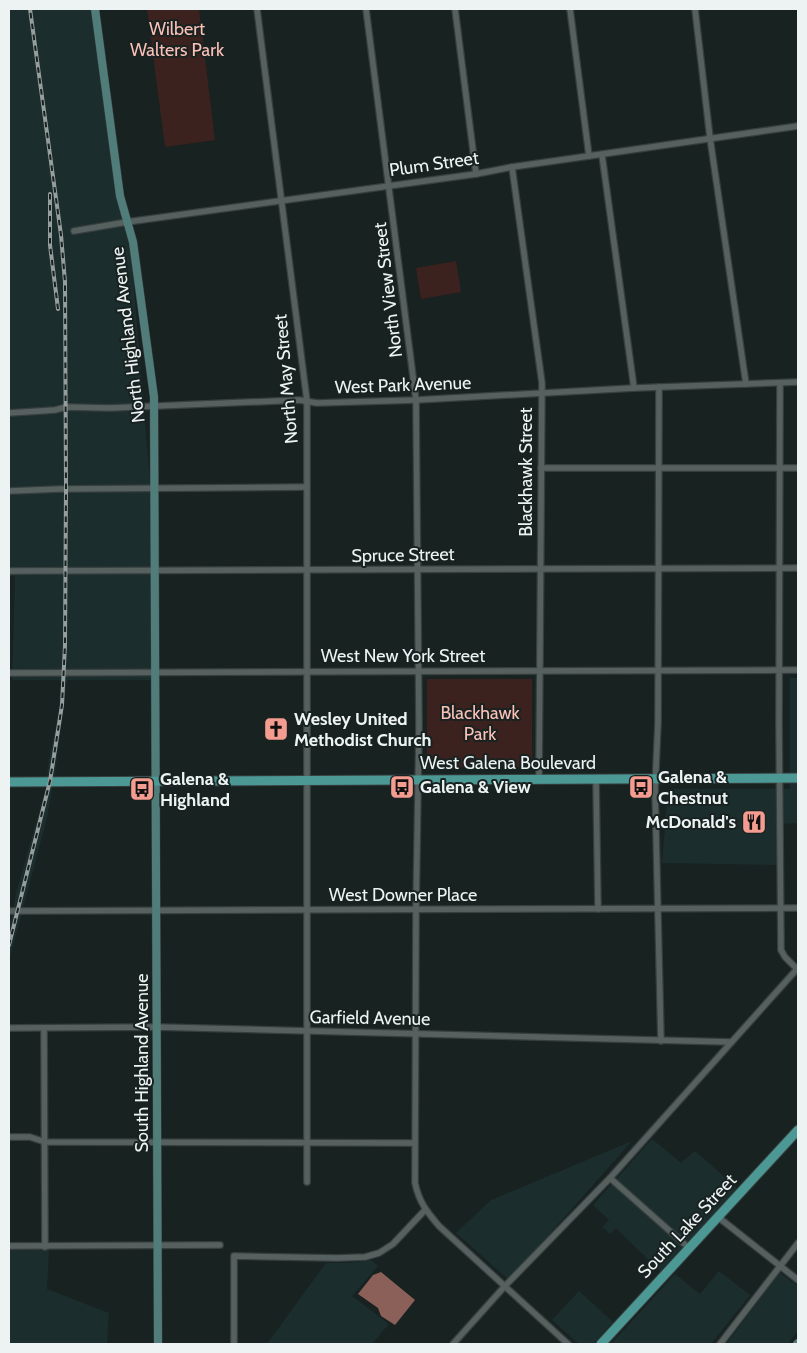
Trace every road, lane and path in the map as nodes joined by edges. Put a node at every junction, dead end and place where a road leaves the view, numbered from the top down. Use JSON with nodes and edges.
{"nodes":[{"id":1,"x":95,"y":9,"type":"edge"},
{"id":2,"x":257,"y":9,"type":"edge"},
{"id":3,"x":366,"y":9,"type":"edge"},
{"id":4,"x":455,"y":9,"type":"edge"},
{"id":5,"x":570,"y":9,"type":"edge"},
{"id":6,"x":695,"y":9,"type":"edge"},
{"id":7,"x":798,"y":126,"type":"edge"},
{"id":8,"x":710,"y":138,"type":"junction"},
{"id":9,"x":602,"y":155,"type":"junction"},
{"id":10,"x":588,"y":156,"type":"junction"},
{"id":11,"x":512,"y":167,"type":"junction"},
{"id":12,"x":476,"y":174,"type":"junction"},
{"id":13,"x":390,"y":186,"type":"junction"},
{"id":14,"x":282,"y":201,"type":"junction"},
{"id":15,"x":127,"y":222,"type":"junction"},
{"id":16,"x":74,"y":231,"type":"dead end"},
{"id":17,"x":798,"y":382,"type":"edge"},
{"id":18,"x":780,"y":383,"type":"junction"},
{"id":19,"x":746,"y":384,"type":"junction"},
{"id":20,"x":659,"y":387,"type":"junction"},
{"id":21,"x":634,"y":388,"type":"junction"},
{"id":22,"x":541,"y":393,"type":"junction"},
{"id":23,"x":416,"y":400,"type":"junction"},
{"id":24,"x":306,"y":402,"type":"junction"},
{"id":25,"x":154,"y":405,"type":"junction"},
{"id":26,"x":9,"y":413,"type":"edge"},
{"id":27,"x":541,"y":468,"type":"junction"},
{"id":28,"x":659,"y":468,"type":"junction"},
{"id":29,"x":780,"y":468,"type":"junction"},
{"id":30,"x":798,"y":468,"type":"edge"},
{"id":31,"x":307,"y":487,"type":"junction"},
{"id":32,"x":154,"y":488,"type":"junction"},
{"id":33,"x":9,"y":491,"type":"edge"},
{"id":34,"x":659,"y":568,"type":"junction"},
{"id":35,"x":798,"y":568,"type":"edge"},
{"id":36,"x":418,"y":569,"type":"junction"},
{"id":37,"x":540,"y":569,"type":"junction"},
{"id":38,"x":780,"y":569,"type":"junction"},
{"id":39,"x":9,"y":571,"type":"edge"},
{"id":40,"x":307,"y":571,"type":"junction"},
{"id":41,"x":155,"y":572,"type":"junction"},
{"id":42,"x":541,"y":670,"type":"junction"},
{"id":43,"x":658,"y":670,"type":"junction"},
{"id":44,"x":779,"y":670,"type":"junction"},
{"id":45,"x":798,"y":670,"type":"edge"},
{"id":46,"x":418,"y":671,"type":"junction"},
{"id":47,"x":155,"y":672,"type":"junction"},
{"id":48,"x":307,"y":672,"type":"junction"},
{"id":49,"x":9,"y":673,"type":"edge"},
{"id":50,"x":656,"y":778,"type":"junction"},
{"id":51,"x":779,"y":778,"type":"junction"},
{"id":52,"x":798,"y":778,"type":"edge"},
{"id":53,"x":539,"y":779,"type":"junction"},
{"id":54,"x":596,"y":779,"type":"junction"},
{"id":55,"x":308,"y":780,"type":"junction"},
{"id":56,"x":419,"y":780,"type":"junction"},
{"id":57,"x":155,"y":781,"type":"junction"},
{"id":58,"x":9,"y":782,"type":"edge"},
{"id":59,"x":658,"y":908,"type":"junction"},
{"id":60,"x":781,"y":908,"type":"junction"},
{"id":61,"x":798,"y":908,"type":"edge"},
{"id":62,"x":598,"y":909,"type":"junction"},
{"id":63,"x":306,"y":910,"type":"junction"},
{"id":64,"x":416,"y":910,"type":"junction"},
{"id":65,"x":9,"y":911,"type":"edge"},
{"id":66,"x":156,"y":911,"type":"junction"},
{"id":67,"x":798,"y":970,"type":"edge"},
{"id":68,"x":9,"y":1028,"type":"edge"},
{"id":69,"x":44,"y":1028,"type":"junction"},
{"id":70,"x":156,"y":1028,"type":"junction"},
{"id":71,"x":307,"y":1032,"type":"junction"},
{"id":72,"x":416,"y":1034,"type":"junction"},
{"id":73,"x":661,"y":1040,"type":"junction"},
{"id":74,"x":731,"y":1042,"type":"junction"},
{"id":75,"x":798,"y":1130,"type":"edge"},
{"id":76,"x":9,"y":1137,"type":"edge"},
{"id":77,"x":45,"y":1142,"type":"junction"},
{"id":78,"x":157,"y":1142,"type":"junction"},
{"id":79,"x":306,"y":1142,"type":"junction"},
{"id":80,"x":415,"y":1143,"type":"junction"},
{"id":81,"x":610,"y":1178,"type":"junction"},
{"id":82,"x":307,"y":1182,"type":"dead end"},
{"id":83,"x":425,"y":1210,"type":"junction"},
{"id":84,"x":718,"y":1217,"type":"junction"},
{"id":85,"x":798,"y":1243,"type":"edge"},
{"id":86,"x":158,"y":1245,"type":"junction"},
{"id":87,"x":220,"y":1245,"type":"dead end"},
{"id":88,"x":9,"y":1246,"type":"edge"},
{"id":89,"x":45,"y":1247,"type":"junction"},
{"id":90,"x":689,"y":1248,"type":"junction"},
{"id":91,"x":780,"y":1266,"type":"junction"},
{"id":92,"x":798,"y":1280,"type":"edge"},
{"id":93,"x":504,"y":1287,"type":"junction"},
{"id":94,"x":158,"y":1344,"type":"edge"},
{"id":95,"x":234,"y":1344,"type":"edge"},
{"id":96,"x":453,"y":1344,"type":"edge"},
{"id":97,"x":568,"y":1344,"type":"edge"},
{"id":98,"x":601,"y":1344,"type":"edge"},
{"id":99,"x":720,"y":1344,"type":"edge"}],
"edges":[{"from":1,"to":15,"type":"street","name":"North Highland Avenue"},
{"from":2,"to":14,"type":"street","name":"North May Street"},
{"from":3,"to":13,"type":"street","name":"North View Street"},
{"from":4,"to":12,"type":"street"},
{"from":5,"to":10,"type":"street"},
{"from":6,"to":8,"type":"street"},
{"from":7,"to":8,"type":"street","name":"Plum Street"},
{"from":8,"to":9,"type":"street","name":"Plum Street"},
{"from":8,"to":19,"type":"street"},
{"from":9,"to":10,"type":"street","name":"Plum Street"},
{"from":9,"to":21,"type":"street"},
{"from":10,"to":11,"type":"street","name":"Plum Street"},
{"from":11,"to":12,"type":"street","name":"Plum Street"},
{"from":11,"to":22,"type":"street","name":"Blackhawk Street"},
{"from":12,"to":13,"type":"street","name":"Plum Street"},
{"from":13,"to":14,"type":"street","name":"Plum Street"},
{"from":13,"to":23,"type":"street","name":"North View Street"},
{"from":14,"to":15,"type":"street","name":"Plum Street"},
{"from":14,"to":24,"type":"street","name":"North May Street"},
{"from":15,"to":16,"type":"street","name":"Plum Street"},
{"from":15,"to":25,"type":"street","name":"North Highland Avenue"},
{"from":17,"to":18,"type":"street","name":"West Park Avenue"},
{"from":18,"to":19,"type":"street","name":"West Park Avenue"},
{"from":18,"to":29,"type":"street"},
{"from":19,"to":20,"type":"street","name":"West Park Avenue"},
{"from":20,"to":21,"type":"street","name":"West Park Avenue"},
{"from":20,"to":28,"type":"street"},
{"from":21,"to":22,"type":"street","name":"West Park Avenue"},
{"from":22,"to":23,"type":"street","name":"West Park Avenue"},
{"from":22,"to":27,"type":"street","name":"Blackhawk Street"},
{"from":23,"to":24,"type":"street","name":"West Park Avenue"},
{"from":23,"to":36,"type":"street","name":"North View Street"},
{"from":24,"to":25,"type":"street","name":"West Park Avenue"},
{"from":24,"to":31,"type":"street","name":"North May Street"},
{"from":25,"to":26,"type":"street","name":"West Park Avenue"},
{"from":25,"to":32,"type":"street","name":"North Highland Avenue"},
{"from":27,"to":28,"type":"street"},
{"from":27,"to":37,"type":"street","name":"Blackhawk Street"},
{"from":28,"to":29,"type":"street"},
{"from":28,"to":34,"type":"street"},
{"from":29,"to":30,"type":"street"},
{"from":29,"to":38,"type":"street"},
{"from":31,"to":32,"type":"street"},
{"from":31,"to":40,"type":"street","name":"North May Street"},
{"from":32,"to":33,"type":"street"},
{"from":32,"to":41,"type":"street","name":"North Highland Avenue"},
{"from":34,"to":37,"type":"street","name":"Spruce Street"},
{"from":34,"to":38,"type":"street","name":"Spruce Street"},
{"from":34,"to":43,"type":"street"},
{"from":35,"to":38,"type":"street","name":"Spruce Street"},
{"from":36,"to":37,"type":"street","name":"Spruce Street"},
{"from":36,"to":40,"type":"street","name":"Spruce Street"},
{"from":36,"to":46,"type":"street","name":"North View Street"},
{"from":37,"to":42,"type":"street","name":"Blackhawk Street"},
{"from":38,"to":44,"type":"street"},
{"from":39,"to":41,"type":"street","name":"Spruce Street"},
{"from":40,"to":41,"type":"street","name":"Spruce Street"},
{"from":40,"to":48,"type":"street","name":"North May Street"},
{"from":41,"to":47,"type":"street","name":"North Highland Avenue"},
{"from":42,"to":43,"type":"street","name":"West New York Street"},
{"from":42,"to":46,"type":"street","name":"West New York Street"},
{"from":42,"to":53,"type":"street","name":"Blackhawk Street"},
{"from":43,"to":44,"type":"street","name":"West New York Street"},
{"from":43,"to":50,"type":"street"},
{"from":44,"to":45,"type":"street","name":"West New York Street"},
{"from":44,"to":51,"type":"street"},
{"from":46,"to":48,"type":"street","name":"West New York Street"},
{"from":46,"to":56,"type":"street","name":"North View Street"},
{"from":47,"to":48,"type":"street","name":"West New York Street"},
{"from":47,"to":49,"type":"street","name":"West New York Street"},
{"from":47,"to":57,"type":"street","name":"North Highland Avenue"},
{"from":48,"to":55,"type":"street","name":"North May Street"},
{"from":50,"to":51,"type":"main road","name":"West Galena Boulevard"},
{"from":50,"to":54,"type":"main road","name":"West Galena Boulevard"},
{"from":50,"to":59,"type":"street"},
{"from":51,"to":52,"type":"main road","name":"West Galena Boulevard"},
{"from":51,"to":60,"type":"street"},
{"from":53,"to":54,"type":"main road","name":"West Galena Boulevard"},
{"from":53,"to":56,"type":"main road","name":"West Galena Boulevard"},
{"from":54,"to":62,"type":"street"},
{"from":55,"to":56,"type":"main road","name":"West Galena Boulevard"},
{"from":55,"to":57,"type":"main road","name":"West Galena Boulevard"},
{"from":55,"to":63,"type":"street","name":"North May Street"},
{"from":56,"to":64,"type":"street","name":"North View Street"},
{"from":57,"to":58,"type":"main road","name":"West Galena Boulevard"},
{"from":57,"to":66,"type":"street","name":"South Highland Avenue"},
{"from":59,"to":60,"type":"street","name":"West Downer Place"},
{"from":59,"to":62,"type":"street","name":"West Downer Place"},
{"from":59,"to":73,"type":"street"},
{"from":60,"to":61,"type":"street","name":"West Downer Place"},
{"from":60,"to":67,"type":"street"},
{"from":62,"to":64,"type":"street","name":"West Downer Place"},
{"from":63,"to":64,"type":"street","name":"West Downer Place"},
{"from":63,"to":66,"type":"street","name":"West Downer Place"},
{"from":63,"to":71,"type":"street","name":"North May Street"},
{"from":64,"to":72,"type":"street","name":"North View Street"},
{"from":65,"to":66,"type":"street","name":"West Downer Place"},
{"from":66,"to":70,"type":"street","name":"South Highland Avenue"},
{"from":67,"to":74,"type":"street"},
{"from":68,"to":69,"type":"street","name":"Garfield Avenue"},
{"from":69,"to":70,"type":"street","name":"Garfield Avenue"},
{"from":69,"to":77,"type":"street"},
{"from":70,"to":71,"type":"street","name":"Garfield Avenue"},
{"from":70,"to":78,"type":"street","name":"South Highland Avenue"},
{"from":71,"to":72,"type":"street","name":"Garfield Avenue"},
{"from":71,"to":79,"type":"street","name":"North May Street"},
{"from":72,"to":73,"type":"street","name":"Garfield Avenue"},
{"from":72,"to":80,"type":"street","name":"North View Street"},
{"from":73,"to":74,"type":"street","name":"Garfield Avenue"},
{"from":74,"to":81,"type":"street"},
{"from":75,"to":84,"type":"main road","name":"South Lake Street"},
{"from":76,"to":77,"type":"street"},
{"from":77,"to":78,"type":"street"},
{"from":77,"to":89,"type":"street"},
{"from":78,"to":79,"type":"street"},
{"from":78,"to":86,"type":"street","name":"South Highland Avenue"},
{"from":79,"to":80,"type":"street"},
{"from":79,"to":82,"type":"street","name":"North May Street"},
{"from":80,"to":83,"type":"street","name":"North View Street"},
{"from":81,"to":90,"type":"street"},
{"from":81,"to":93,"type":"street"},
{"from":83,"to":93,"type":"street"},
{"from":83,"to":95,"type":"street"},
{"from":84,"to":90,"type":"main road","name":"South Lake Street"},
{"from":84,"to":91,"type":"street"},
{"from":85,"to":91,"type":"street"},
{"from":86,"to":87,"type":"street"},
{"from":86,"to":89,"type":"street"},
{"from":86,"to":94,"type":"street","name":"South Highland Avenue"},
{"from":88,"to":89,"type":"street"},
{"from":90,"to":98,"type":"main road","name":"South Lake Street"},
{"from":91,"to":92,"type":"street"},
{"from":91,"to":99,"type":"street"},
{"from":93,"to":96,"type":"street"},
{"from":93,"to":97,"type":"street"}]}
